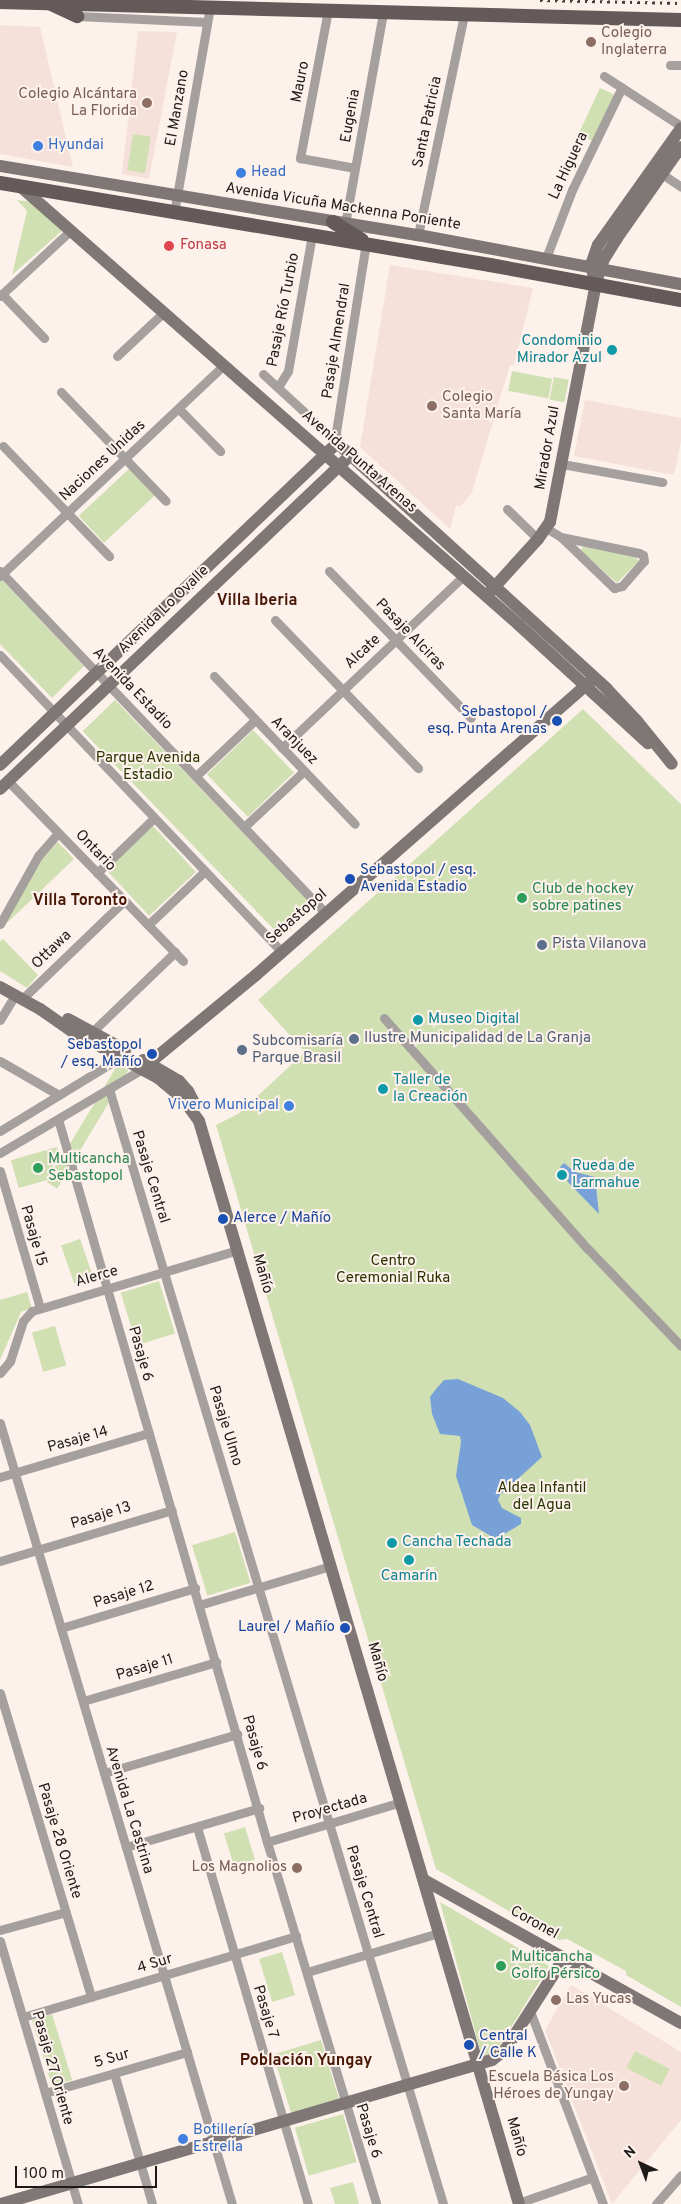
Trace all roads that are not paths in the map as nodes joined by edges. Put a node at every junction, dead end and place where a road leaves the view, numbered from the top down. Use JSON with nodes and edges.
{"nodes":[{"id":1,"x":261,"y":0,"type":"edge"},
{"id":2,"x":0,"y":2,"type":"edge"},
{"id":3,"x":47,"y":2,"type":"junction"},
{"id":4,"x":210,"y":7,"type":"junction"},
{"id":5,"x":278,"y":9,"type":"junction"},
{"id":6,"x":328,"y":10,"type":"junction"},
{"id":7,"x":383,"y":12,"type":"junction"},
{"id":8,"x":464,"y":14,"type":"junction"},
{"id":9,"x":77,"y":16,"type":"joint"},
{"id":10,"x":681,"y":20,"type":"edge"},
{"id":11,"x":207,"y":22,"type":"junction"},
{"id":12,"x":670,"y":64,"type":"dead end"},
{"id":13,"x":681,"y":65,"type":"edge"},
{"id":14,"x":604,"y":76,"type":"dead end"},
{"id":15,"x":622,"y":87,"type":"junction"},
{"id":16,"x":681,"y":127,"type":"edge"},
{"id":17,"x":681,"y":147,"type":"edge"},
{"id":18,"x":0,"y":166,"type":"edge"},
{"id":19,"x":355,"y":168,"type":"junction"},
{"id":20,"x":662,"y":174,"type":"junction"},
{"id":21,"x":0,"y":183,"type":"edge"},
{"id":22,"x":21,"y":187,"type":"junction"},
{"id":23,"x":681,"y":187,"type":"edge"},
{"id":24,"x":176,"y":197,"type":"junction"},
{"id":25,"x":174,"y":213,"type":"junction"},
{"id":26,"x":339,"y":223,"type":"junction"},
{"id":27,"x":71,"y":230,"type":"junction"},
{"id":28,"x":312,"y":235,"type":"junction"},
{"id":29,"x":418,"y":235,"type":"junction"},
{"id":30,"x":366,"y":244,"type":"junction"},
{"id":31,"x":546,"y":258,"type":"junction"},
{"id":32,"x":597,"y":267,"type":"junction"},
{"id":33,"x":596,"y":283,"type":"junction"},
{"id":34,"x":681,"y":284,"type":"edge"},
{"id":35,"x":1,"y":295,"type":"edge"},
{"id":36,"x":681,"y":300,"type":"edge"},
{"id":37,"x":164,"y":312,"type":"junction"},
{"id":38,"x":44,"y":338,"type":"dead end"},
{"id":39,"x":117,"y":356,"type":"dead end"},
{"id":40,"x":224,"y":365,"type":"junction"},
{"id":41,"x":263,"y":374,"type":"dead end"},
{"id":42,"x":278,"y":387,"type":"junction"},
{"id":43,"x":61,"y":392,"type":"dead end"},
{"id":44,"x":179,"y":409,"type":"junction"},
{"id":45,"x":337,"y":443,"type":"junction"},
{"id":46,"x":4,"y":446,"type":"dead end"},
{"id":47,"x":220,"y":451,"type":"dead end"},
{"id":48,"x":325,"y":454,"type":"junction"},
{"id":49,"x":350,"y":454,"type":"junction"},
{"id":50,"x":125,"y":459,"type":"junction"},
{"id":51,"x":562,"y":464,"type":"junction"},
{"id":52,"x":339,"y":466,"type":"junction"},
{"id":53,"x":662,"y":482,"type":"dead end"},
{"id":54,"x":166,"y":501,"type":"dead end"},
{"id":55,"x":507,"y":509,"type":"dead end"},
{"id":56,"x":68,"y":513,"type":"junction"},
{"id":57,"x":546,"y":528,"type":"junction"},
{"id":58,"x":561,"y":537,"type":"junction"},
{"id":59,"x":538,"y":539,"type":"junction"},
{"id":60,"x":109,"y":556,"type":"dead end"},
{"id":61,"x":330,"y":571,"type":"dead end"},
{"id":62,"x":1,"y":574,"type":"edge"},
{"id":63,"x":463,"y":576,"type":"junction"},
{"id":64,"x":495,"y":587,"type":"junction"},
{"id":65,"x":486,"y":596,"type":"junction"},
{"id":66,"x":275,"y":620,"type":"dead end"},
{"id":67,"x":396,"y":640,"type":"junction"},
{"id":68,"x":0,"y":655,"type":"edge"},
{"id":69,"x":97,"y":672,"type":"junction"},
{"id":70,"x":214,"y":676,"type":"dead end"},
{"id":71,"x":591,"y":682,"type":"junction"},
{"id":72,"x":109,"y":685,"type":"junction"},
{"id":73,"x":343,"y":690,"type":"junction"},
{"id":74,"x":55,"y":712,"type":"junction"},
{"id":75,"x":471,"y":718,"type":"dead end"},
{"id":76,"x":255,"y":720,"type":"junction"},
{"id":77,"x":67,"y":725,"type":"junction"},
{"id":78,"x":282,"y":748,"type":"junction"},
{"id":79,"x":0,"y":765,"type":"edge"},
{"id":80,"x":418,"y":768,"type":"dead end"},
{"id":81,"x":676,"y":768,"type":"edge"},
{"id":82,"x":304,"y":771,"type":"junction"},
{"id":83,"x":196,"y":776,"type":"junction"},
{"id":84,"x":4,"y":785,"type":"edge"},
{"id":85,"x":154,"y":818,"type":"junction"},
{"id":86,"x":355,"y":824,"type":"dead end"},
{"id":87,"x":244,"y":827,"type":"junction"},
{"id":88,"x":58,"y":833,"type":"junction"},
{"id":89,"x":206,"y":871,"type":"junction"},
{"id":90,"x":97,"y":873,"type":"junction"},
{"id":91,"x":124,"y":901,"type":"junction"},
{"id":92,"x":326,"y":913,"type":"junction"},
{"id":93,"x":0,"y":924,"type":"edge"},
{"id":94,"x":149,"y":924,"type":"junction"},
{"id":95,"x":175,"y":952,"type":"junction"},
{"id":96,"x":282,"y":952,"type":"junction"},
{"id":97,"x":183,"y":961,"type":"dead end"},
{"id":98,"x":0,"y":986,"type":"edge"},
{"id":99,"x":18,"y":997,"type":"junction"},
{"id":100,"x":40,"y":1008,"type":"junction"},
{"id":101,"x":384,"y":1018,"type":"dead end"},
{"id":102,"x":0,"y":1020,"type":"edge"},
{"id":103,"x":93,"y":1031,"type":"junction"},
{"id":104,"x":121,"y":1057,"type":"junction"},
{"id":105,"x":0,"y":1061,"type":"edge"},
{"id":106,"x":145,"y":1066,"type":"junction"},
{"id":107,"x":109,"y":1089,"type":"junction"},
{"id":108,"x":59,"y":1095,"type":"junction"},
{"id":109,"x":58,"y":1120,"type":"junction"},
{"id":110,"x":0,"y":1131,"type":"edge"},
{"id":111,"x":0,"y":1153,"type":"edge"},
{"id":112,"x":0,"y":1171,"type":"edge"},
{"id":113,"x":238,"y":1250,"type":"junction"},
{"id":114,"x":164,"y":1272,"type":"junction"},
{"id":115,"x":107,"y":1289,"type":"junction"},
{"id":116,"x":40,"y":1308,"type":"junction"},
{"id":117,"x":681,"y":1346,"type":"edge"},
{"id":118,"x":0,"y":1373,"type":"edge"},
{"id":119,"x":0,"y":1423,"type":"edge"},
{"id":120,"x":149,"y":1433,"type":"junction"},
{"id":121,"x":15,"y":1472,"type":"junction"},
{"id":122,"x":0,"y":1477,"type":"edge"},
{"id":123,"x":172,"y":1510,"type":"junction"},
{"id":124,"x":38,"y":1549,"type":"junction"},
{"id":125,"x":0,"y":1560,"type":"edge"},
{"id":126,"x":332,"y":1566,"type":"junction"},
{"id":127,"x":195,"y":1588,"type":"junction"},
{"id":128,"x":259,"y":1588,"type":"junction"},
{"id":129,"x":200,"y":1605,"type":"junction"},
{"id":130,"x":61,"y":1628,"type":"junction"},
{"id":131,"x":216,"y":1662,"type":"junction"},
{"id":132,"x":0,"y":1693,"type":"edge"},
{"id":133,"x":83,"y":1702,"type":"junction"},
{"id":134,"x":237,"y":1734,"type":"junction"},
{"id":135,"x":104,"y":1773,"type":"junction"},
{"id":136,"x":401,"y":1802,"type":"junction"},
{"id":137,"x":259,"y":1808,"type":"junction"},
{"id":138,"x":329,"y":1824,"type":"junction"},
{"id":139,"x":197,"y":1826,"type":"junction"},
{"id":140,"x":267,"y":1842,"type":"junction"},
{"id":141,"x":126,"y":1847,"type":"junction"},
{"id":142,"x":424,"y":1880,"type":"junction"},
{"id":143,"x":66,"y":1912,"type":"junction"},
{"id":144,"x":0,"y":1930,"type":"edge"},
{"id":145,"x":440,"y":1933,"type":"junction"},
{"id":146,"x":296,"y":1936,"type":"junction"},
{"id":147,"x":0,"y":1940,"type":"edge"},
{"id":148,"x":368,"y":1954,"type":"junction"},
{"id":149,"x":234,"y":1955,"type":"junction"},
{"id":150,"x":564,"y":1958,"type":"junction"},
{"id":151,"x":306,"y":1972,"type":"junction"},
{"id":152,"x":164,"y":1975,"type":"junction"},
{"id":153,"x":91,"y":1997,"type":"junction"},
{"id":154,"x":530,"y":2011,"type":"junction"},
{"id":155,"x":23,"y":2018,"type":"junction"},
{"id":156,"x":681,"y":2023,"type":"edge"},
{"id":157,"x":187,"y":2052,"type":"junction"},
{"id":158,"x":478,"y":2065,"type":"junction"},
{"id":159,"x":114,"y":2073,"type":"junction"},
{"id":160,"x":408,"y":2085,"type":"junction"},
{"id":161,"x":45,"y":2093,"type":"junction"},
{"id":162,"x":346,"y":2103,"type":"junction"},
{"id":163,"x":283,"y":2121,"type":"junction"},
{"id":164,"x":213,"y":2141,"type":"junction"},
{"id":165,"x":140,"y":2163,"type":"junction"},
{"id":166,"x":681,"y":2174,"type":"edge"},
{"id":167,"x":593,"y":2177,"type":"junction"},
{"id":168,"x":72,"y":2182,"type":"junction"},
{"id":169,"x":1,"y":2202,"type":"edge"},
{"id":170,"x":518,"y":2203,"type":"edge"},
{"id":171,"x":78,"y":2204,"type":"edge"},
{"id":172,"x":152,"y":2204,"type":"edge"},
{"id":173,"x":232,"y":2204,"type":"edge"},
{"id":174,"x":308,"y":2204,"type":"edge"},
{"id":175,"x":376,"y":2204,"type":"edge"},
{"id":176,"x":443,"y":2204,"type":"edge"},
{"id":177,"x":603,"y":2204,"type":"edge"},
{"id":178,"x":656,"y":2204,"type":"edge"}],
"edges":[{"from":1,"to":5,"type":"main road"},
{"from":2,"to":3,"type":"main road"},
{"from":3,"to":4,"type":"main road"},
{"from":3,"to":9,"type":"main road"},
{"from":4,"to":5,"type":"main road"},
{"from":4,"to":11,"type":"street","name":"El Manzano"},
{"from":5,"to":6,"type":"main road"},
{"from":6,"to":7,"type":"main road"},
{"from":6,"to":19,"type":"street","name":"Mauro"},
{"from":7,"to":8,"type":"main road"},
{"from":7,"to":19,"type":"street","name":"Eugenia"},
{"from":8,"to":10,"type":"main road"},
{"from":8,"to":29,"type":"street","name":"Santa Patricia"},
{"from":9,"to":11,"type":"street"},
{"from":11,"to":24,"type":"street","name":"El Manzano"},
{"from":12,"to":13,"type":"street"},
{"from":14,"to":15,"type":"street"},
{"from":15,"to":16,"type":"street"},
{"from":15,"to":31,"type":"street","name":"La Higuera"},
{"from":16,"to":32,"type":"street"},
{"from":17,"to":20,"type":"street"},
{"from":18,"to":24,"type":"street","name":"Avenida Vicuña Mackenna Poniente"},
{"from":19,"to":26,"type":"street","name":"Eugenia"},
{"from":20,"to":23,"type":"street"},
{"from":20,"to":32,"type":"street"},
{"from":21,"to":22,"type":"main road"},
{"from":22,"to":25,"type":"main road"},
{"from":22,"to":27,"type":"street","name":"Avenida Punta Arenas"},
{"from":24,"to":25,"type":"street","name":"El Manzano"},
{"from":24,"to":26,"type":"street","name":"Avenida Vicuña Mackenna Poniente"},
{"from":25,"to":28,"type":"main road"},
{"from":26,"to":29,"type":"street","name":"Avenida Vicuña Mackenna Poniente"},
{"from":26,"to":30,"type":"main road"},
{"from":27,"to":35,"type":"street"},
{"from":27,"to":37,"type":"street","name":"Avenida Punta Arenas"},
{"from":28,"to":30,"type":"main road"},
{"from":28,"to":42,"type":"street","name":"Pasaje Río Turbio"},
{"from":29,"to":31,"type":"street","name":"Avenida Vicuña Mackenna Poniente"},
{"from":30,"to":33,"type":"main road"},
{"from":30,"to":45,"type":"street","name":"Pasaje Almendral"},
{"from":31,"to":32,"type":"street","name":"Avenida Vicuña Mackenna Poniente"},
{"from":32,"to":33,"type":"street","name":"Mirador Azul"},
{"from":32,"to":34,"type":"street","name":"Avenida Vicuña Mackenna Poniente"},
{"from":33,"to":36,"type":"main road"},
{"from":33,"to":51,"type":"street","name":"Mirador Azul"},
{"from":35,"to":38,"type":"street"},
{"from":37,"to":39,"type":"street"},
{"from":37,"to":40,"type":"street","name":"Avenida Punta Arenas"},
{"from":40,"to":44,"type":"street","name":"Naciones Unidas"},
{"from":40,"to":48,"type":"street","name":"Avenida Punta Arenas"},
{"from":41,"to":42,"type":"street","name":"Avenida Punta Arenas"},
{"from":42,"to":45,"type":"street","name":"Avenida Punta Arenas"},
{"from":43,"to":50,"type":"street"},
{"from":44,"to":47,"type":"street"},
{"from":44,"to":50,"type":"street","name":"Naciones Unidas"},
{"from":45,"to":48,"type":"street","name":"Avenida Lo Ovalle"},
{"from":45,"to":49,"type":"street","name":"Avenida Punta Arenas"},
{"from":46,"to":56,"type":"street"},
{"from":48,"to":52,"type":"street","name":"Avenida Punta Arenas"},
{"from":48,"to":69,"type":"street","name":"Avenida Lo Ovalle"},
{"from":49,"to":52,"type":"street","name":"Avenida Lo Ovalle"},
{"from":49,"to":64,"type":"street","name":"Avenida Punta Arenas"},
{"from":50,"to":54,"type":"street"},
{"from":50,"to":56,"type":"street","name":"Naciones Unidas"},
{"from":51,"to":53,"type":"street"},
{"from":51,"to":57,"type":"street","name":"Mirador Azul"},
{"from":52,"to":63,"type":"street","name":"Avenida Punta Arenas"},
{"from":52,"to":72,"type":"street","name":"Avenida Lo Ovalle"},
{"from":55,"to":59,"type":"street"},
{"from":56,"to":60,"type":"street"},
{"from":56,"to":62,"type":"street","name":"Naciones Unidas"},
{"from":57,"to":58,"type":"street"},
{"from":57,"to":59,"type":"street","name":"Mirador Azul"},
{"from":58,"to":58,"type":"street"},
{"from":59,"to":64,"type":"street","name":"Mirador Azul"},
{"from":61,"to":67,"type":"street","name":"Pasaje Alciras"},
{"from":62,"to":69,"type":"street","name":"Avenida Estadio"},
{"from":63,"to":65,"type":"street","name":"Avenida Punta Arenas"},
{"from":63,"to":67,"type":"street","name":"Alcate"},
{"from":64,"to":65,"type":"street","name":"Mirador Azul"},
{"from":64,"to":71,"type":"street","name":"Avenida Punta Arenas"},
{"from":65,"to":71,"type":"street","name":"Avenida Punta Arenas"},
{"from":66,"to":73,"type":"street"},
{"from":67,"to":73,"type":"street","name":"Alcate"},
{"from":67,"to":75,"type":"street","name":"Pasaje Alciras"},
{"from":68,"to":74,"type":"street"},
{"from":69,"to":72,"type":"street","name":"Avenida Estadio"},
{"from":69,"to":74,"type":"street","name":"Avenida Lo Ovalle"},
{"from":70,"to":76,"type":"street","name":"Aranjuez"},
{"from":71,"to":81,"type":"street","name":"Avenida Punta Arenas"},
{"from":71,"to":92,"type":"street","name":"Sebastopol"},
{"from":72,"to":77,"type":"street","name":"Avenida Lo Ovalle"},
{"from":72,"to":83,"type":"street","name":"Avenida Estadio"},
{"from":73,"to":78,"type":"street","name":"Alcate"},
{"from":73,"to":80,"type":"street"},
{"from":74,"to":77,"type":"street"},
{"from":74,"to":79,"type":"street","name":"Avenida Lo Ovalle"},
{"from":76,"to":78,"type":"street","name":"Aranjuez"},
{"from":76,"to":83,"type":"street"},
{"from":77,"to":84,"type":"street","name":"Avenida Lo Ovalle"},
{"from":77,"to":85,"type":"street"},
{"from":78,"to":82,"type":"street","name":"Aranjuez"},
{"from":82,"to":86,"type":"street","name":"Aranjuez"},
{"from":82,"to":87,"type":"street"},
{"from":83,"to":87,"type":"street","name":"Avenida Estadio"},
{"from":84,"to":88,"type":"street","name":"Ontario"},
{"from":85,"to":89,"type":"street"},
{"from":85,"to":90,"type":"street"},
{"from":87,"to":92,"type":"street","name":"Avenida Estadio"},
{"from":88,"to":90,"type":"street","name":"Ontario"},
{"from":88,"to":93,"type":"street"},
{"from":89,"to":94,"type":"street"},
{"from":89,"to":96,"type":"street"},
{"from":90,"to":91,"type":"street","name":"Ontario"},
{"from":91,"to":94,"type":"street","name":"Ontario"},
{"from":91,"to":99,"type":"street","name":"Ottawa"},
{"from":92,"to":96,"type":"street","name":"Sebastopol"},
{"from":94,"to":95,"type":"street","name":"Ontario"},
{"from":95,"to":97,"type":"street","name":"Ontario"},
{"from":95,"to":103,"type":"street"},
{"from":96,"to":106,"type":"street","name":"Sebastopol"},
{"from":98,"to":99,"type":"street","name":"Mañío"},
{"from":99,"to":100,"type":"street","name":"Mañío"},
{"from":99,"to":102,"type":"street","name":"Ottawa"},
{"from":100,"to":103,"type":"street","name":"Mañío"},
{"from":100,"to":104,"type":"street","name":"Mañío"},
{"from":101,"to":117,"type":"street"},
{"from":103,"to":106,"type":"street","name":"Mañío"},
{"from":104,"to":106,"type":"street","name":"Mañío"},
{"from":104,"to":108,"type":"street"},
{"from":105,"to":108,"type":"street"},
{"from":106,"to":107,"type":"street","name":"Sebastopol"},
{"from":106,"to":113,"type":"street","name":"Mañío"},
{"from":107,"to":109,"type":"street","name":"Sebastopol"},
{"from":107,"to":114,"type":"street","name":"Pasaje Central"},
{"from":108,"to":110,"type":"street"},
{"from":109,"to":111,"type":"street","name":"Sebastopol"},
{"from":109,"to":115,"type":"street","name":"Pasaje 6"},
{"from":112,"to":116,"type":"street","name":"Pasaje 15"},
{"from":113,"to":114,"type":"street","name":"Alerce"},
{"from":113,"to":126,"type":"street","name":"Mañío"},
{"from":114,"to":115,"type":"street","name":"Alerce"},
{"from":114,"to":128,"type":"street","name":"Pasaje Ulmo"},
{"from":115,"to":116,"type":"street","name":"Alerce"},
{"from":115,"to":120,"type":"street","name":"Pasaje 6"},
{"from":116,"to":118,"type":"street","name":"Alerce"},
{"from":119,"to":121,"type":"street","name":"Avenida La Castrina"},
{"from":120,"to":121,"type":"street","name":"Pasaje 14"},
{"from":120,"to":123,"type":"street","name":"Pasaje 6"},
{"from":121,"to":122,"type":"street","name":"Pasaje 14"},
{"from":121,"to":124,"type":"street","name":"Avenida La Castrina"},
{"from":123,"to":124,"type":"street","name":"Pasaje 13"},
{"from":123,"to":127,"type":"street","name":"Pasaje 6"},
{"from":124,"to":125,"type":"street","name":"Pasaje 13"},
{"from":124,"to":130,"type":"street","name":"Avenida La Castrina"},
{"from":126,"to":128,"type":"street"},
{"from":126,"to":136,"type":"street","name":"Mañío"},
{"from":127,"to":129,"type":"street","name":"Pasaje 6"},
{"from":127,"to":130,"type":"street","name":"Pasaje 12"},
{"from":128,"to":129,"type":"street"},
{"from":128,"to":138,"type":"street","name":"Pasaje Central"},
{"from":129,"to":131,"type":"street","name":"Pasaje 6"},
{"from":130,"to":133,"type":"street","name":"Avenida La Castrina"},
{"from":131,"to":133,"type":"street","name":"Pasaje 11"},
{"from":131,"to":134,"type":"street","name":"Pasaje 6"},
{"from":132,"to":143,"type":"street","name":"Pasaje 28 Oriente"},
{"from":133,"to":135,"type":"street","name":"Avenida La Castrina"},
{"from":134,"to":135,"type":"street"},
{"from":134,"to":137,"type":"street","name":"Pasaje 6"},
{"from":135,"to":141,"type":"street","name":"Avenida La Castrina"},
{"from":136,"to":138,"type":"street","name":"Proyectada"},
{"from":136,"to":142,"type":"street","name":"Mañío"},
{"from":137,"to":139,"type":"street"},
{"from":137,"to":140,"type":"street","name":"Pasaje 6"},
{"from":138,"to":140,"type":"street","name":"Proyectada"},
{"from":138,"to":148,"type":"street","name":"Pasaje Central"},
{"from":139,"to":141,"type":"street"},
{"from":139,"to":149,"type":"street","name":"Pasaje 7"},
{"from":140,"to":146,"type":"street","name":"Pasaje 6"},
{"from":141,"to":152,"type":"street","name":"Avenida La Castrina"},
{"from":142,"to":145,"type":"street","name":"Mañío"},
{"from":142,"to":150,"type":"street","name":"Coronel"},
{"from":143,"to":144,"type":"street"},
{"from":143,"to":153,"type":"street","name":"Pasaje 28 Oriente"},
{"from":145,"to":148,"type":"street"},
{"from":145,"to":158,"type":"street","name":"Mañío"},
{"from":146,"to":149,"type":"street","name":"4 Sur"},
{"from":146,"to":151,"type":"street","name":"Pasaje 6"},
{"from":147,"to":155,"type":"street","name":"Pasaje 27 Oriente"},
{"from":148,"to":151,"type":"street"},
{"from":148,"to":160,"type":"street","name":"Pasaje Central"},
{"from":149,"to":152,"type":"street","name":"4 Sur"},
{"from":149,"to":163,"type":"street","name":"Pasaje 7"},
{"from":150,"to":154,"type":"street"},
{"from":150,"to":156,"type":"street","name":"Coronel"},
{"from":151,"to":162,"type":"street","name":"Pasaje 6"},
{"from":152,"to":153,"type":"street","name":"4 Sur"},
{"from":152,"to":157,"type":"street","name":"Avenida La Castrina"},
{"from":153,"to":155,"type":"street","name":"4 Sur"},
{"from":154,"to":158,"type":"street"},
{"from":154,"to":167,"type":"street"},
{"from":155,"to":161,"type":"street","name":"Pasaje 27 Oriente"},
{"from":157,"to":159,"type":"street","name":"5 Sur"},
{"from":157,"to":164,"type":"street","name":"Avenida La Castrina"},
{"from":158,"to":160,"type":"street"},
{"from":158,"to":170,"type":"street","name":"Mañío"},
{"from":159,"to":161,"type":"street","name":"5 Sur"},
{"from":159,"to":165,"type":"street"},
{"from":160,"to":162,"type":"street"},
{"from":160,"to":176,"type":"street","name":"Pasaje Central"},
{"from":161,"to":168,"type":"street","name":"Pasaje 27 Oriente"},
{"from":162,"to":163,"type":"street"},
{"from":162,"to":175,"type":"street","name":"Pasaje 6"},
{"from":163,"to":164,"type":"street"},
{"from":163,"to":174,"type":"street","name":"Pasaje 7"},
{"from":164,"to":165,"type":"street"},
{"from":164,"to":173,"type":"street","name":"Avenida La Castrina"},
{"from":165,"to":168,"type":"street"},
{"from":165,"to":172,"type":"street"},
{"from":166,"to":178,"type":"street"},
{"from":167,"to":170,"type":"street"},
{"from":167,"to":177,"type":"street"},
{"from":168,"to":169,"type":"street"},
{"from":168,"to":171,"type":"street","name":"Pasaje 27 Oriente"}]}
